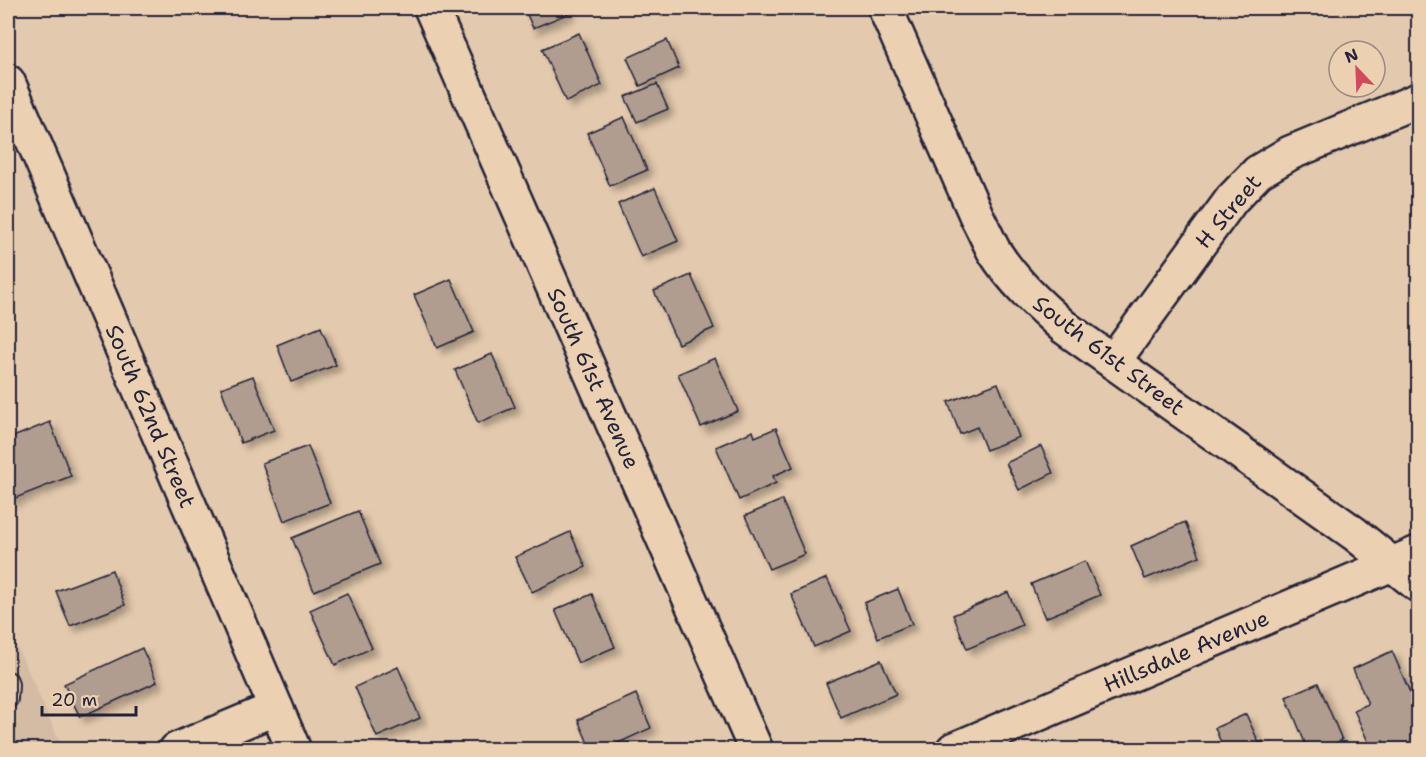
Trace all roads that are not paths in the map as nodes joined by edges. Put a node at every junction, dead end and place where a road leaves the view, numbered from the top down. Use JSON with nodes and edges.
{"nodes":[{"id":1,"x":431,"y":8,"type":"edge"},
{"id":2,"x":885,"y":8,"type":"edge"},
{"id":3,"x":8,"y":82,"type":"edge"},
{"id":4,"x":1419,"y":100,"type":"edge"},
{"id":5,"x":1113,"y":362,"type":"junction"},
{"id":6,"x":1405,"y":559,"type":"edge"},
{"id":7,"x":1419,"y":585,"type":"edge"},
{"id":8,"x":8,"y":681,"type":"edge"},
{"id":9,"x":8,"y":699,"type":"edge"},
{"id":10,"x":276,"y":708,"type":"junction"},
{"id":11,"x":176,"y":750,"type":"edge"},
{"id":12,"x":294,"y":750,"type":"edge"},
{"id":13,"x":756,"y":750,"type":"edge"},
{"id":14,"x":953,"y":750,"type":"edge"}],
"edges":[{"from":1,"to":13,"type":"street","name":"South 61st Avenue"},
{"from":2,"to":5,"type":"street","name":"South 61st Street"},
{"from":3,"to":10,"type":"street","name":"South 62nd Street"},
{"from":4,"to":5,"type":"street","name":"H Street"},
{"from":5,"to":6,"type":"street","name":"South 61st Street"},
{"from":6,"to":7,"type":"street","name":"South 61st Street"},
{"from":6,"to":14,"type":"street","name":"Hillsdale Avenue"},
{"from":8,"to":9,"type":"lane"},
{"from":10,"to":11,"type":"street"},
{"from":10,"to":12,"type":"street","name":"South 62nd Street"}]}
